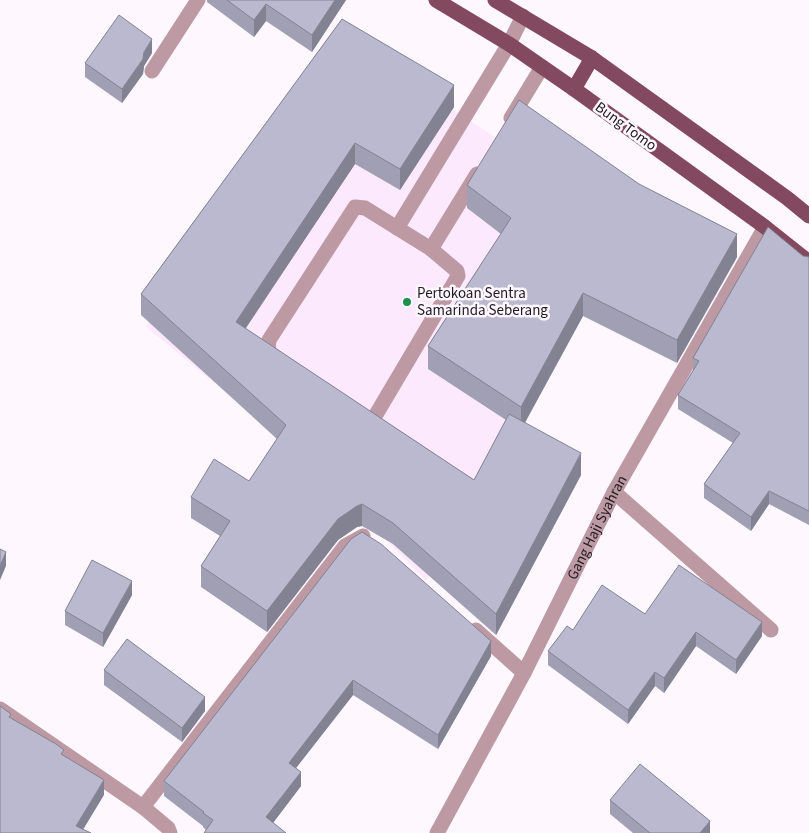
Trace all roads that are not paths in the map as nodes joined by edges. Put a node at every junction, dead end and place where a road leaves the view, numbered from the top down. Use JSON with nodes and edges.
{"nodes":[{"id":1,"x":198,"y":0,"type":"edge"},
{"id":2,"x":436,"y":0,"type":"edge"},
{"id":3,"x":495,"y":0,"type":"edge"},
{"id":4,"x":523,"y":16,"type":"junction"},
{"id":5,"x":509,"y":44,"type":"junction"},
{"id":6,"x":592,"y":58,"type":"junction"},
{"id":7,"x":542,"y":67,"type":"junction"},
{"id":8,"x":152,"y":71,"type":"dead end"},
{"id":9,"x":574,"y":88,"type":"junction"},
{"id":10,"x":502,"y":133,"type":"edge"},
{"id":11,"x":487,"y":158,"type":"edge"},
{"id":12,"x":809,"y":216,"type":"edge"},
{"id":13,"x":765,"y":226,"type":"junction"},
{"id":14,"x":397,"y":228,"type":"junction"},
{"id":15,"x":432,"y":249,"type":"junction"},
{"id":16,"x":809,"y":262,"type":"edge"},
{"id":17,"x":286,"y":366,"type":"edge"},
{"id":18,"x":355,"y":412,"type":"edge"},
{"id":19,"x":614,"y":492,"type":"junction"},
{"id":20,"x":378,"y":546,"type":"edge"},
{"id":21,"x":466,"y":621,"type":"edge"},
{"id":22,"x":771,"y":630,"type":"dead end"},
{"id":23,"x":524,"y":673,"type":"junction"},
{"id":24,"x":0,"y":709,"type":"edge"},
{"id":25,"x":143,"y":807,"type":"junction"},
{"id":26,"x":170,"y":833,"type":"edge"},
{"id":27,"x":436,"y":833,"type":"edge"}],
"edges":[{"from":1,"to":8,"type":"street"},
{"from":2,"to":5,"type":"main road","name":"Bung Tomo"},
{"from":3,"to":4,"type":"main road"},
{"from":4,"to":5,"type":"street"},
{"from":4,"to":6,"type":"main road"},
{"from":5,"to":7,"type":"main road","name":"Bung Tomo"},
{"from":5,"to":14,"type":"street"},
{"from":6,"to":9,"type":"main road"},
{"from":6,"to":12,"type":"main road"},
{"from":7,"to":9,"type":"main road","name":"Bung Tomo"},
{"from":7,"to":10,"type":"street"},
{"from":9,"to":13,"type":"main road","name":"Bung Tomo"},
{"from":11,"to":15,"type":"street"},
{"from":13,"to":16,"type":"main road","name":"Bung Tomo"},
{"from":13,"to":19,"type":"street","name":"Gang Haji Syahran"},
{"from":14,"to":15,"type":"street"},
{"from":14,"to":17,"type":"street"},
{"from":15,"to":18,"type":"street"},
{"from":19,"to":22,"type":"street"},
{"from":19,"to":23,"type":"street","name":"Gang Haji Syahran"},
{"from":20,"to":25,"type":"street"},
{"from":21,"to":23,"type":"street"},
{"from":23,"to":27,"type":"street","name":"Gang Haji Syahran"},
{"from":24,"to":25,"type":"street"},
{"from":25,"to":26,"type":"street"}]}
